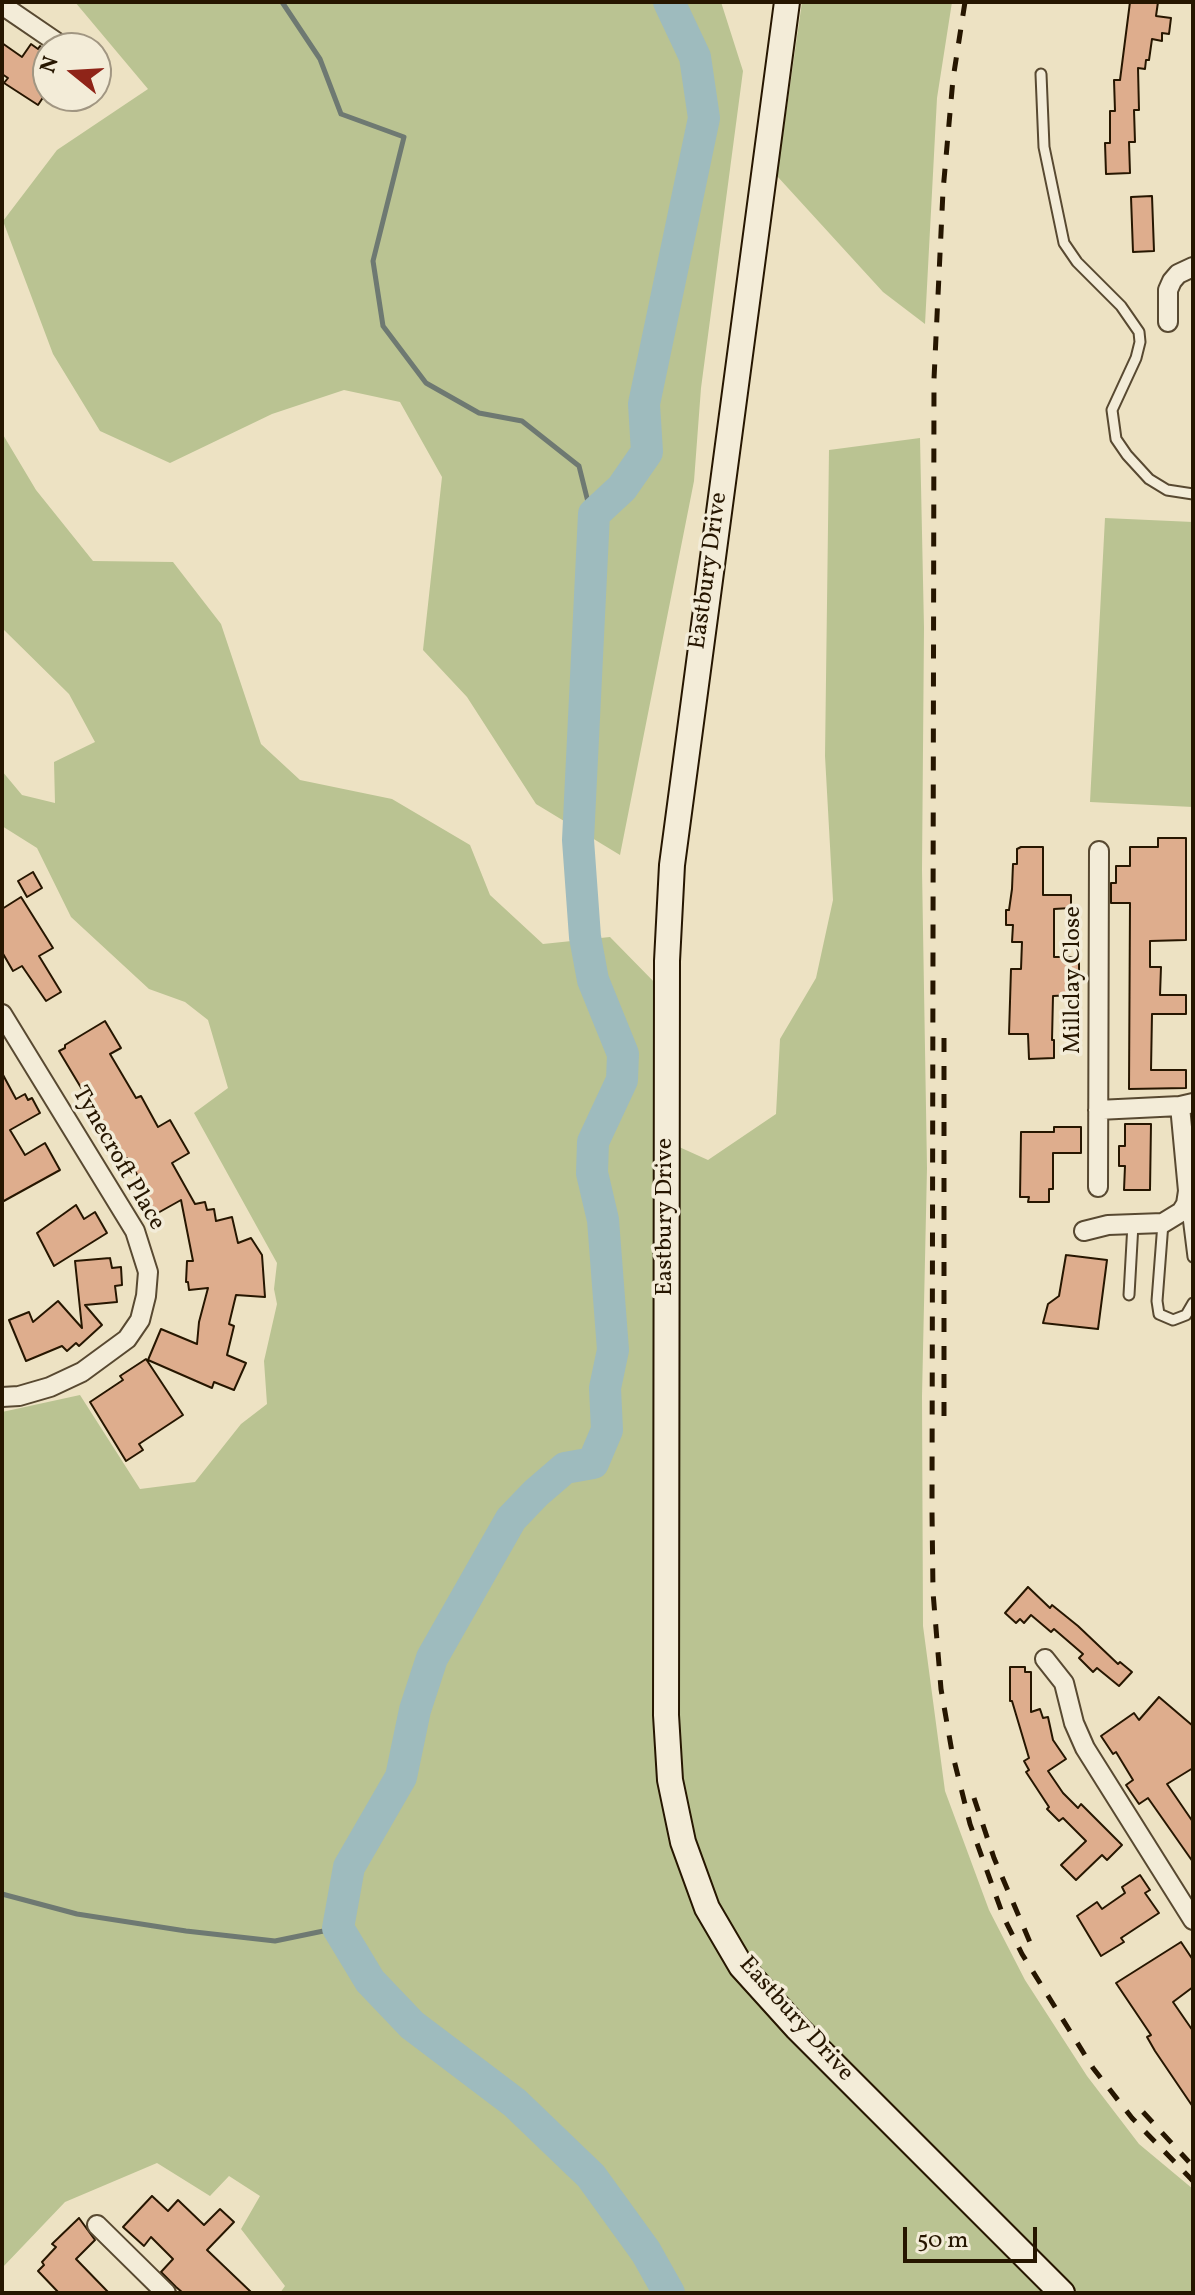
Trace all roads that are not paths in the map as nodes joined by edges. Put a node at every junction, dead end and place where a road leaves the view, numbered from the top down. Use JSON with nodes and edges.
{"nodes":[{"id":1,"x":787,"y":2,"type":"edge"},
{"id":2,"x":2,"y":5,"type":"edge"},
{"id":3,"x":42,"y":32,"type":"edge"},
{"id":4,"x":1041,"y":74,"type":"dead end"},
{"id":5,"x":1193,"y":267,"type":"edge"},
{"id":6,"x":1168,"y":322,"type":"dead end"},
{"id":7,"x":1193,"y":494,"type":"edge"},
{"id":8,"x":1099,"y":851,"type":"dead end"},
{"id":9,"x":2,"y":1014,"type":"edge"},
{"id":10,"x":1186,"y":1105,"type":"edge"},
{"id":11,"x":1098,"y":1110,"type":"junction"},
{"id":12,"x":1098,"y":1187,"type":"dead end"},
{"id":13,"x":1186,"y":1204,"type":"junction"},
{"id":14,"x":1163,"y":1223,"type":"junction"},
{"id":15,"x":1133,"y":1224,"type":"junction"},
{"id":16,"x":1084,"y":1231,"type":"dead end"},
{"id":17,"x":1193,"y":1257,"type":"edge"},
{"id":18,"x":1129,"y":1295,"type":"dead end"},
{"id":19,"x":1193,"y":1303,"type":"edge"},
{"id":20,"x":2,"y":1397,"type":"edge"},
{"id":21,"x":1045,"y":1659,"type":"dead end"},
{"id":22,"x":1191,"y":1913,"type":"edge"},
{"id":23,"x":97,"y":2225,"type":"dead end"},
{"id":24,"x":166,"y":2293,"type":"edge"},
{"id":25,"x":1062,"y":2293,"type":"edge"}],
"edges":[{"from":1,"to":25,"type":"street","name":"Eastbury Drive"},
{"from":2,"to":3,"type":"street"},
{"from":4,"to":7,"type":"lane"},
{"from":5,"to":6,"type":"street"},
{"from":8,"to":11,"type":"street","name":"Millclay Close"},
{"from":9,"to":20,"type":"street","name":"Tynecroft Place"},
{"from":10,"to":11,"type":"street"},
{"from":10,"to":13,"type":"street"},
{"from":11,"to":12,"type":"street","name":"Millclay Close"},
{"from":13,"to":14,"type":"street"},
{"from":13,"to":17,"type":"lane"},
{"from":14,"to":15,"type":"street"},
{"from":14,"to":19,"type":"lane"},
{"from":15,"to":16,"type":"street"},
{"from":15,"to":18,"type":"lane"},
{"from":21,"to":22,"type":"street"},
{"from":23,"to":24,"type":"street"}]}
